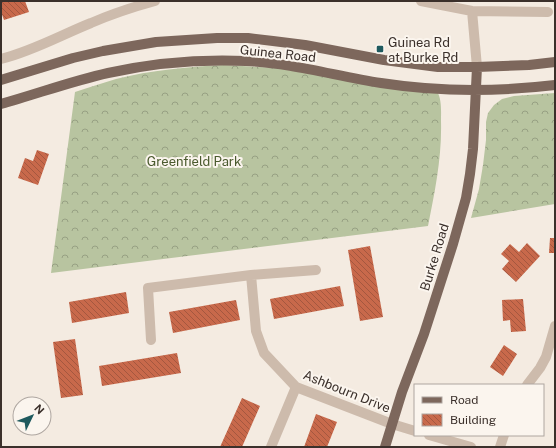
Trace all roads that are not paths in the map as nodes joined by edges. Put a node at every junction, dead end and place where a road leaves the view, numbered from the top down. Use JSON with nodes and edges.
{"nodes":[{"id":1,"x":155,"y":1,"type":"edge"},
{"id":2,"x":422,"y":1,"type":"edge"},
{"id":3,"x":472,"y":11,"type":"junction"},
{"id":4,"x":548,"y":12,"type":"dead end"},
{"id":5,"x":1,"y":60,"type":"edge"},
{"id":6,"x":555,"y":62,"type":"edge"},
{"id":7,"x":477,"y":67,"type":"junction"},
{"id":8,"x":1,"y":80,"type":"edge"},
{"id":9,"x":555,"y":85,"type":"edge"},
{"id":10,"x":476,"y":90,"type":"junction"},
{"id":11,"x":1,"y":104,"type":"edge"},
{"id":12,"x":316,"y":270,"type":"dead end"},
{"id":13,"x":251,"y":275,"type":"junction"},
{"id":14,"x":555,"y":326,"type":"edge"},
{"id":15,"x":152,"y":340,"type":"dead end"},
{"id":16,"x":528,"y":384,"type":"edge"},
{"id":17,"x":296,"y":387,"type":"junction"},
{"id":18,"x":392,"y":424,"type":"junction"},
{"id":19,"x":414,"y":431,"type":"edge"},
{"id":20,"x":432,"y":436,"type":"edge"},
{"id":21,"x":504,"y":436,"type":"edge"},
{"id":22,"x":271,"y":447,"type":"edge"},
{"id":23,"x":385,"y":447,"type":"edge"},
{"id":24,"x":471,"y":447,"type":"edge"},
{"id":25,"x":500,"y":447,"type":"edge"}],
"edges":[{"from":1,"to":5,"type":"street"},
{"from":2,"to":3,"type":"street"},
{"from":3,"to":4,"type":"street"},
{"from":3,"to":7,"type":"street"},
{"from":6,"to":7,"type":"main road","name":"Guinea Road"},
{"from":7,"to":8,"type":"main road","name":"Guinea Road"},
{"from":7,"to":10,"type":"main road","name":"Burke Road"},
{"from":9,"to":10,"type":"main road","name":"Guinea Road"},
{"from":10,"to":11,"type":"main road","name":"Guinea Road"},
{"from":10,"to":18,"type":"main road","name":"Burke Road"},
{"from":12,"to":13,"type":"street"},
{"from":13,"to":15,"type":"street"},
{"from":13,"to":17,"type":"street","name":"Ashbourn Drive"},
{"from":14,"to":16,"type":"street"},
{"from":17,"to":18,"type":"street","name":"Ashbourn Drive"},
{"from":17,"to":22,"type":"street"},
{"from":18,"to":19,"type":"street","name":"Ashbourn Drive"},
{"from":18,"to":23,"type":"main road","name":"Burke Road"},
{"from":20,"to":24,"type":"street"},
{"from":21,"to":25,"type":"street"}]}
